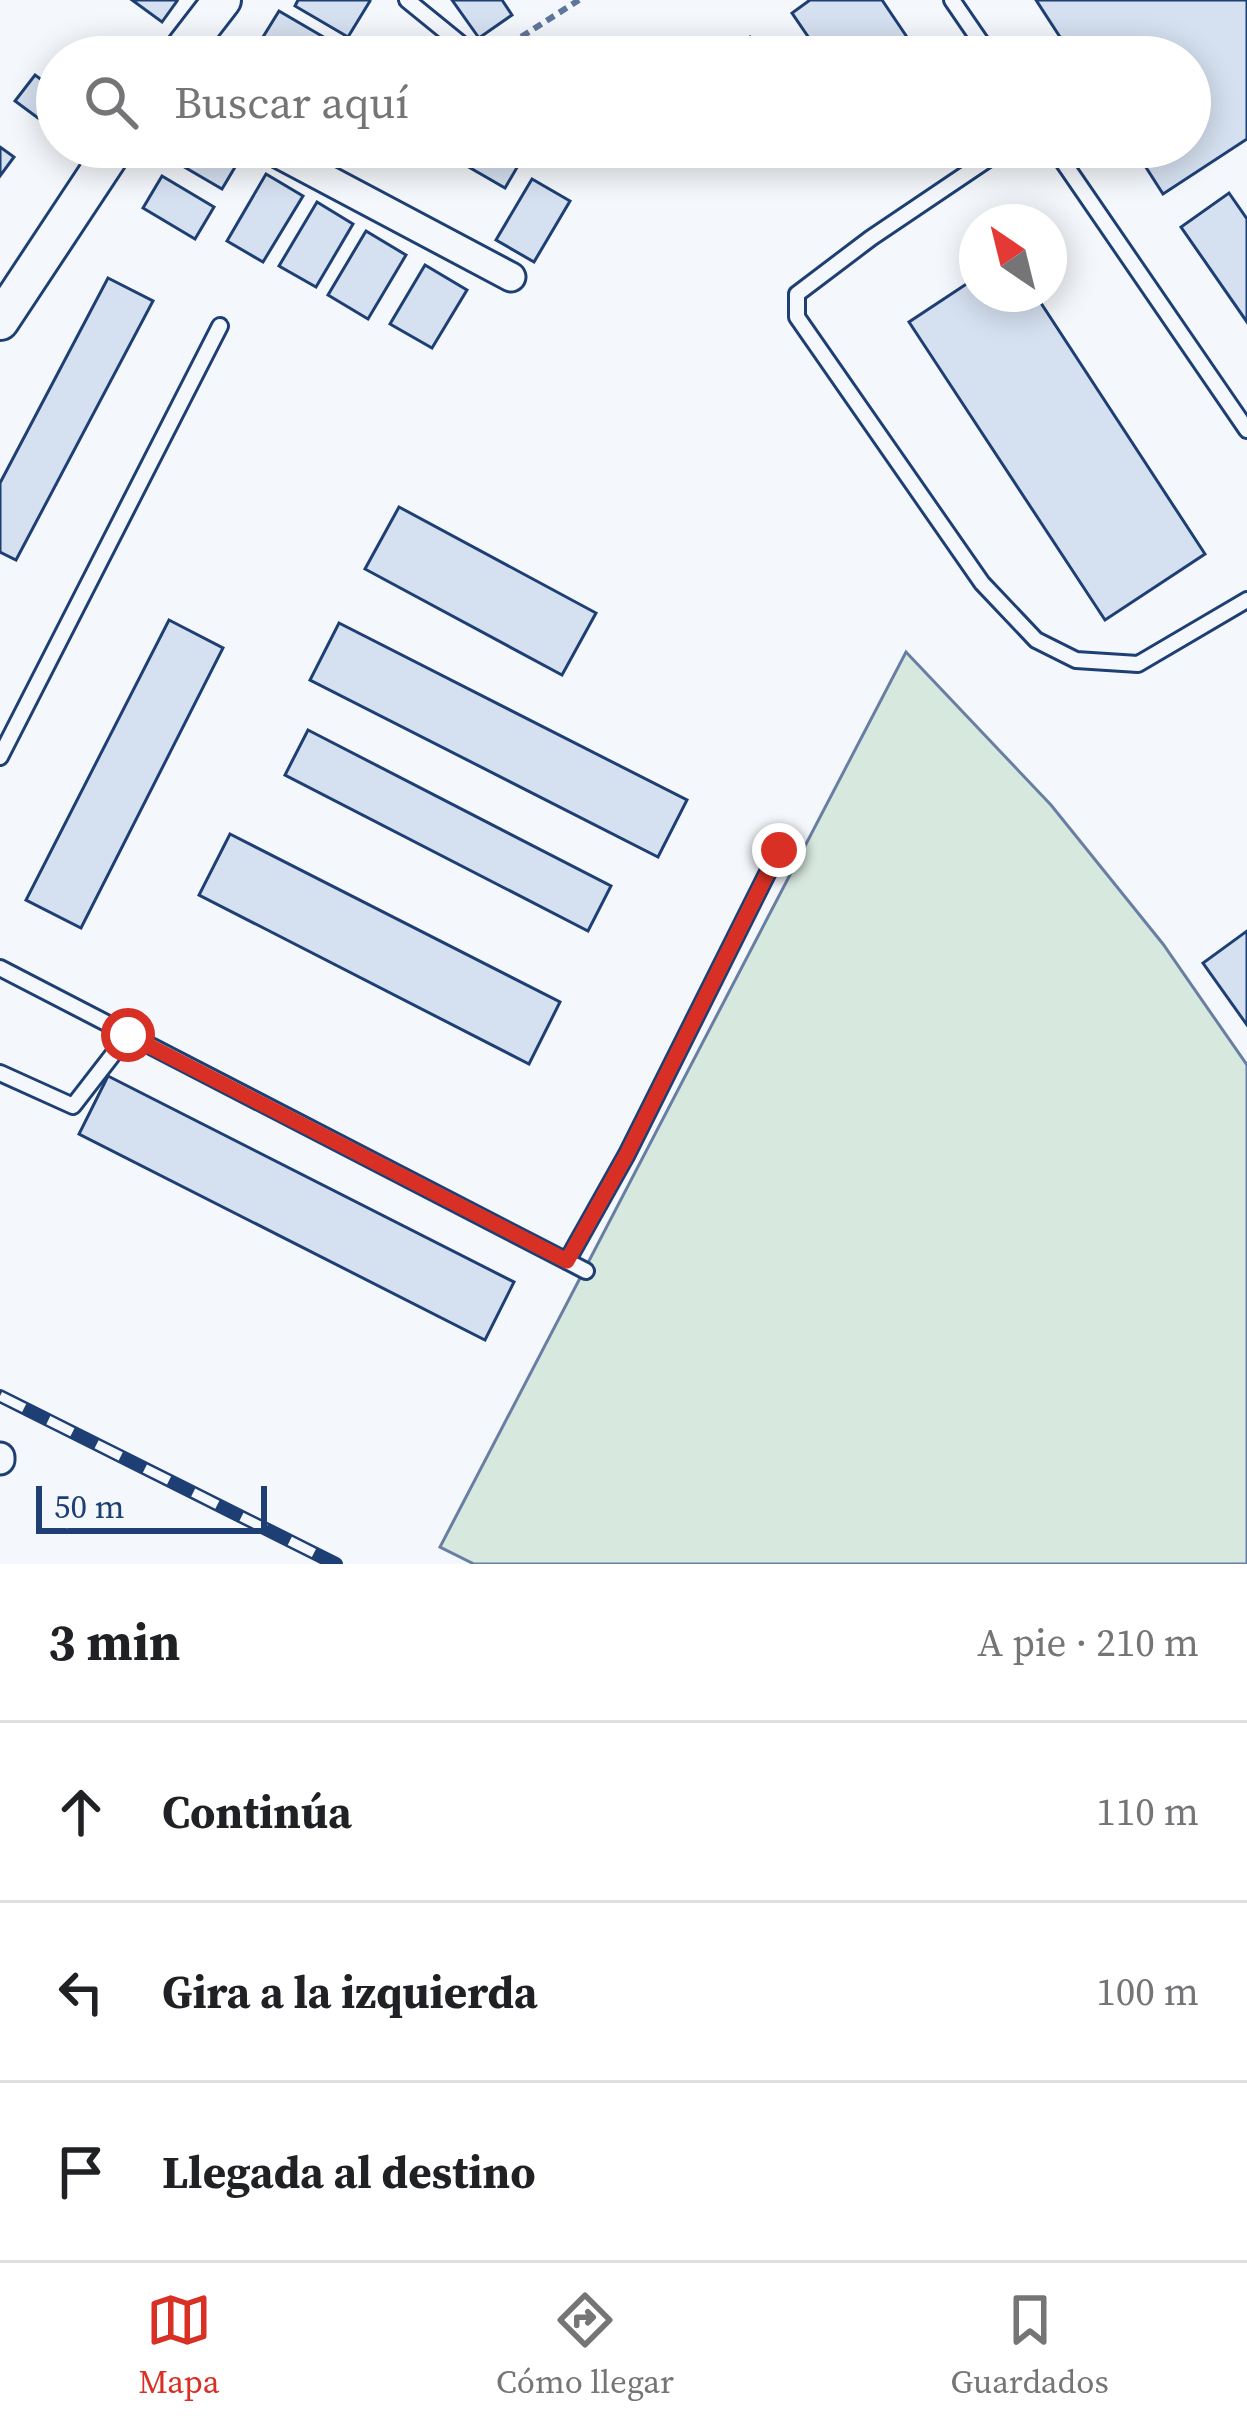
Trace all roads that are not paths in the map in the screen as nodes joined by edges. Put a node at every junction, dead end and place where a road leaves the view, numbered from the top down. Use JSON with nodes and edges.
{"nodes":[{"id":1,"x":222,"y":0,"type":"edge"},
{"id":2,"x":407,"y":0,"type":"edge"},
{"id":3,"x":952,"y":0,"type":"edge"},
{"id":4,"x":194,"y":36,"type":"edge"},
{"id":5,"x":451,"y":36,"type":"edge"},
{"id":6,"x":977,"y":36,"type":"edge"},
{"id":7,"x":101,"y":168,"type":"edge"},
{"id":8,"x":306,"y":168,"type":"edge"},
{"id":9,"x":975,"y":168,"type":"edge"},
{"id":10,"x":1067,"y":168,"type":"edge"},
{"id":11,"x":511,"y":277,"type":"dead end"},
{"id":12,"x":0,"y":321,"type":"edge"},
{"id":13,"x":220,"y":326,"type":"dead end"},
{"id":14,"x":1247,"y":430,"type":"edge"},
{"id":15,"x":1247,"y":600,"type":"edge"},
{"id":16,"x":0,"y":757,"type":"edge"},
{"id":17,"x":779,"y":850,"type":"dead end"},
{"id":18,"x":0,"y":968,"type":"edge"},
{"id":19,"x":128,"y":1035,"type":"junction"},
{"id":20,"x":0,"y":1073,"type":"edge"},
{"id":21,"x":567,"y":1261,"type":"junction"},
{"id":22,"x":586,"y":1271,"type":"dead end"}],
"edges":[{"from":1,"to":4,"type":"street"},
{"from":2,"to":5,"type":"lane"},
{"from":3,"to":6,"type":"lane"},
{"from":7,"to":12,"type":"street"},
{"from":8,"to":11,"type":"street"},
{"from":9,"to":15,"type":"lane"},
{"from":10,"to":14,"type":"lane"},
{"from":13,"to":16,"type":"lane"},
{"from":17,"to":21,"type":"lane"},
{"from":18,"to":19,"type":"lane"},
{"from":19,"to":20,"type":"lane"},
{"from":19,"to":21,"type":"lane"},
{"from":21,"to":22,"type":"lane"}]}
